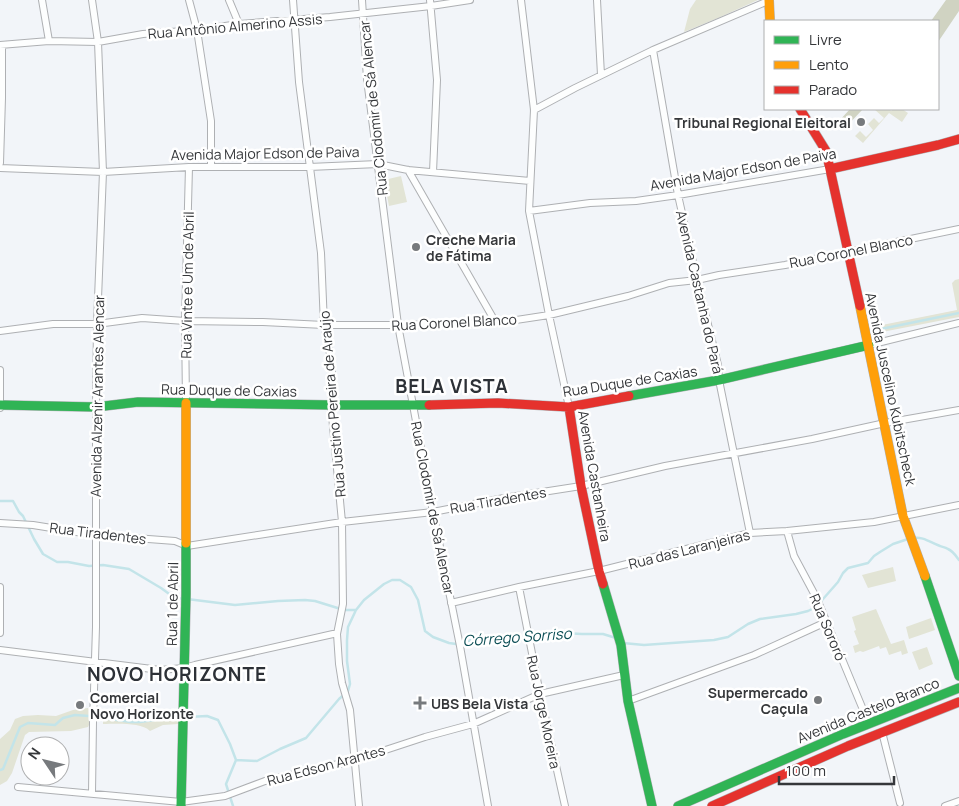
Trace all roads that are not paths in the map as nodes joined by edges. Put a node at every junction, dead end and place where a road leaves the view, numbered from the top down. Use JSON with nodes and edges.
{"nodes":[{"id":1,"x":42,"y":0,"type":"edge"},
{"id":2,"x":92,"y":0,"type":"edge"},
{"id":3,"x":189,"y":0,"type":"edge"},
{"id":4,"x":229,"y":0,"type":"edge"},
{"id":5,"x":293,"y":0,"type":"edge"},
{"id":6,"x":362,"y":0,"type":"edge"},
{"id":7,"x":470,"y":0,"type":"edge"},
{"id":8,"x":521,"y":0,"type":"edge"},
{"id":9,"x":597,"y":0,"type":"edge"},
{"id":10,"x":769,"y":0,"type":"edge"},
{"id":11,"x":430,"y":3,"type":"edge"},
{"id":12,"x":363,"y":14,"type":"junction"},
{"id":13,"x":295,"y":19,"type":"junction"},
{"id":14,"x":770,"y":20,"type":"edge"},
{"id":15,"x":239,"y":24,"type":"junction"},
{"id":16,"x":197,"y":30,"type":"junction"},
{"id":17,"x":49,"y":41,"type":"junction"},
{"id":18,"x":98,"y":42,"type":"junction"},
{"id":19,"x":1,"y":45,"type":"edge"},
{"id":20,"x":653,"y":50,"type":"junction"},
{"id":21,"x":601,"y":75,"type":"junction"},
{"id":22,"x":534,"y":110,"type":"junction"},
{"id":23,"x":801,"y":110,"type":"edge"},
{"id":24,"x":959,"y":139,"type":"edge"},
{"id":25,"x":0,"y":163,"type":"edge"},
{"id":26,"x":378,"y":164,"type":"junction"},
{"id":27,"x":190,"y":167,"type":"junction"},
{"id":28,"x":210,"y":167,"type":"junction"},
{"id":29,"x":309,"y":167,"type":"junction"},
{"id":30,"x":0,"y":168,"type":"edge"},
{"id":31,"x":830,"y":169,"type":"junction"},
{"id":32,"x":408,"y":170,"type":"junction"},
{"id":33,"x":103,"y":172,"type":"junction"},
{"id":34,"x":433,"y":172,"type":"junction"},
{"id":35,"x":530,"y":181,"type":"junction"},
{"id":36,"x":678,"y":195,"type":"junction"},
{"id":37,"x":529,"y":211,"type":"junction"},
{"id":38,"x":959,"y":228,"type":"edge"},
{"id":39,"x":848,"y":252,"type":"junction"},
{"id":40,"x":697,"y":280,"type":"junction"},
{"id":41,"x":549,"y":315,"type":"junction"},
{"id":42,"x":185,"y":321,"type":"junction"},
{"id":43,"x":496,"y":323,"type":"junction"},
{"id":44,"x":959,"y":323,"type":"edge"},
{"id":45,"x":97,"y":324,"type":"junction"},
{"id":46,"x":324,"y":325,"type":"junction"},
{"id":47,"x":398,"y":325,"type":"junction"},
{"id":48,"x":0,"y":331,"type":"edge"},
{"id":49,"x":869,"y":345,"type":"junction"},
{"id":50,"x":0,"y":370,"type":"edge"},
{"id":51,"x":720,"y":380,"type":"junction"},
{"id":52,"x":186,"y":403,"type":"junction"},
{"id":53,"x":331,"y":405,"type":"junction"},
{"id":54,"x":413,"y":405,"type":"junction"},
{"id":55,"x":0,"y":406,"type":"edge"},
{"id":56,"x":96,"y":407,"type":"junction"},
{"id":57,"x":569,"y":407,"type":"junction"},
{"id":58,"x":959,"y":410,"type":"edge"},
{"id":59,"x":885,"y":423,"type":"junction"},
{"id":60,"x":734,"y":454,"type":"junction"},
{"id":61,"x":581,"y":486,"type":"junction"},
{"id":62,"x":959,"y":505,"type":"edge"},
{"id":63,"x":433,"y":512,"type":"junction"},
{"id":64,"x":903,"y":516,"type":"junction"},
{"id":65,"x":342,"y":522,"type":"junction"},
{"id":66,"x":0,"y":523,"type":"edge"},
{"id":67,"x":787,"y":531,"type":"junction"},
{"id":68,"x":750,"y":533,"type":"junction"},
{"id":69,"x":95,"y":535,"type":"junction"},
{"id":70,"x":187,"y":546,"type":"junction"},
{"id":71,"x":599,"y":571,"type":"junction"},
{"id":72,"x":0,"y":587,"type":"edge"},
{"id":73,"x":520,"y":587,"type":"junction"},
{"id":74,"x":451,"y":603,"type":"junction"},
{"id":75,"x":826,"y":622,"type":"junction"},
{"id":76,"x":0,"y":633,"type":"edge"},
{"id":77,"x":338,"y":634,"type":"junction"},
{"id":78,"x":0,"y":650,"type":"edge"},
{"id":79,"x":96,"y":661,"type":"junction"},
{"id":80,"x":184,"y":668,"type":"junction"},
{"id":81,"x":624,"y":675,"type":"junction"},
{"id":82,"x":959,"y":676,"type":"edge"},
{"id":83,"x":959,"y":688,"type":"edge"},
{"id":84,"x":540,"y":694,"type":"junction"},
{"id":85,"x":628,"y":701,"type":"junction"},
{"id":86,"x":959,"y":702,"type":"edge"},
{"id":87,"x":473,"y":724,"type":"junction"},
{"id":88,"x":869,"y":724,"type":"junction"},
{"id":89,"x":882,"y":732,"type":"junction"},
{"id":90,"x":872,"y":736,"type":"junction"},
{"id":91,"x":354,"y":760,"type":"junction"},
{"id":92,"x":18,"y":787,"type":"dead end"},
{"id":93,"x":92,"y":793,"type":"junction"},
{"id":94,"x":959,"y":801,"type":"edge"},
{"id":95,"x":900,"y":803,"type":"dead end"},
{"id":96,"x":181,"y":804,"type":"edge"},
{"id":97,"x":359,"y":806,"type":"edge"},
{"id":98,"x":488,"y":806,"type":"edge"},
{"id":99,"x":565,"y":806,"type":"edge"},
{"id":100,"x":652,"y":806,"type":"edge"},
{"id":101,"x":678,"y":806,"type":"edge"},
{"id":102,"x":712,"y":806,"type":"edge"},
{"id":103,"x":945,"y":806,"type":"edge"}],
"edges":[{"from":1,"to":17,"type":"street"},
{"from":2,"to":18,"type":"street","name":"Avenida Alzenir Arantes Alencar"},
{"from":3,"to":16,"type":"street"},
{"from":4,"to":15,"type":"street"},
{"from":5,"to":13,"type":"street","name":"Rua Justino Pereira de Araújo"},
{"from":6,"to":12,"type":"street","name":"Rua Clodomir de Sá Alencar"},
{"from":7,"to":11,"type":"street","name":"Rua Antônio Almerino Assis"},
{"from":8,"to":22,"type":"street","name":"Avenida Castanheira"},
{"from":9,"to":21,"type":"street"},
{"from":10,"to":14,"type":"street"},
{"from":10,"to":20,"type":"street"},
{"from":11,"to":12,"type":"street","name":"Rua Antônio Almerino Assis"},
{"from":11,"to":34,"type":"street"},
{"from":12,"to":13,"type":"street","name":"Rua Antônio Almerino Assis"},
{"from":12,"to":26,"type":"street","name":"Rua Clodomir de Sá Alencar"},
{"from":13,"to":15,"type":"street","name":"Rua Antônio Almerino Assis"},
{"from":13,"to":29,"type":"street","name":"Rua Justino Pereira de Araújo"},
{"from":15,"to":16,"type":"street","name":"Rua Antônio Almerino Assis"},
{"from":16,"to":18,"type":"street","name":"Rua Antônio Almerino Assis"},
{"from":16,"to":28,"type":"street"},
{"from":17,"to":18,"type":"street","name":"Rua Antônio Almerino Assis"},
{"from":17,"to":19,"type":"street","name":"Rua Antônio Almerino Assis"},
{"from":18,"to":33,"type":"street","name":"Avenida Alzenir Arantes Alencar"},
{"from":19,"to":25,"type":"street"},
{"from":20,"to":21,"type":"street"},
{"from":20,"to":36,"type":"street","name":"Avenida Castanha do Pará"},
{"from":21,"to":22,"type":"street"},
{"from":22,"to":35,"type":"street","name":"Avenida Castanheira"},
{"from":23,"to":31,"type":"street","name":"Avenida Juscelino Kubitscheck"},
{"from":24,"to":31,"type":"street","name":"Avenida Major Edson de Paiva"},
{"from":26,"to":29,"type":"street","name":"Avenida Major Edson de Paiva"},
{"from":26,"to":32,"type":"street","name":"Avenida Major Edson de Paiva"},
{"from":26,"to":47,"type":"street","name":"Rua Clodomir de Sá Alencar"},
{"from":27,"to":28,"type":"street","name":"Avenida Major Edson de Paiva"},
{"from":27,"to":33,"type":"street","name":"Avenida Major Edson de Paiva"},
{"from":27,"to":42,"type":"street","name":"Rua Vinte e Um de Abril"},
{"from":28,"to":29,"type":"street","name":"Avenida Major Edson de Paiva"},
{"from":29,"to":46,"type":"street","name":"Rua Justino Pereira de Araújo"},
{"from":30,"to":33,"type":"street","name":"Avenida Major Edson de Paiva"},
{"from":31,"to":36,"type":"street","name":"Avenida Major Edson de Paiva"},
{"from":31,"to":39,"type":"street","name":"Avenida Juscelino Kubitscheck"},
{"from":32,"to":34,"type":"street","name":"Avenida Major Edson de Paiva"},
{"from":32,"to":43,"type":"street"},
{"from":33,"to":45,"type":"street","name":"Avenida Alzenir Arantes Alencar"},
{"from":34,"to":35,"type":"street","name":"Avenida Major Edson de Paiva"},
{"from":35,"to":37,"type":"street","name":"Avenida Castanheira"},
{"from":36,"to":37,"type":"street","name":"Avenida Major Edson de Paiva"},
{"from":36,"to":40,"type":"street","name":"Avenida Castanha do Pará"},
{"from":37,"to":41,"type":"street","name":"Avenida Castanheira"},
{"from":38,"to":39,"type":"street","name":"Rua Coronel Blanco"},
{"from":39,"to":40,"type":"street","name":"Rua Coronel Blanco"},
{"from":39,"to":49,"type":"street","name":"Avenida Juscelino Kubitscheck"},
{"from":40,"to":41,"type":"street","name":"Rua Coronel Blanco"},
{"from":40,"to":51,"type":"street","name":"Avenida Castanha do Pará"},
{"from":41,"to":43,"type":"street","name":"Rua Coronel Blanco"},
{"from":41,"to":57,"type":"street","name":"Avenida Castanheira"},
{"from":42,"to":45,"type":"street","name":"Rua Coronel Blanco"},
{"from":42,"to":46,"type":"street","name":"Rua Coronel Blanco"},
{"from":42,"to":52,"type":"street","name":"Rua Vinte e Um de Abril"},
{"from":43,"to":47,"type":"street","name":"Rua Coronel Blanco"},
{"from":44,"to":49,"type":"street","name":"Rua Duque de Caxias"},
{"from":45,"to":48,"type":"street","name":"Rua Coronel Blanco"},
{"from":45,"to":56,"type":"street","name":"Avenida Alzenir Arantes Alencar"},
{"from":46,"to":47,"type":"street","name":"Rua Coronel Blanco"},
{"from":46,"to":53,"type":"street","name":"Rua Justino Pereira de Araújo"},
{"from":47,"to":54,"type":"street","name":"Rua Clodomir de Sá Alencar"},
{"from":49,"to":51,"type":"street","name":"Rua Duque de Caxias"},
{"from":49,"to":59,"type":"street","name":"Avenida Juscelino Kubitscheck"},
{"from":50,"to":55,"type":"street"},
{"from":51,"to":57,"type":"street","name":"Rua Duque de Caxias"},
{"from":51,"to":60,"type":"street","name":"Avenida Castanha do Pará"},
{"from":52,"to":53,"type":"street","name":"Rua Duque de Caxias"},
{"from":52,"to":56,"type":"street","name":"Rua Duque de Caxias"},
{"from":52,"to":70,"type":"street","name":"Rua 1 de Abril"},
{"from":53,"to":54,"type":"street","name":"Rua Duque de Caxias"},
{"from":53,"to":65,"type":"street","name":"Rua Justino Pereira de Araújo"},
{"from":54,"to":57,"type":"street","name":"Rua Duque de Caxias"},
{"from":54,"to":63,"type":"street","name":"Rua Clodomir de Sá Alencar"},
{"from":55,"to":56,"type":"street","name":"Rua Duque de Caxias"},
{"from":56,"to":69,"type":"street","name":"Avenida Alzenir Arantes Alencar"},
{"from":57,"to":61,"type":"street","name":"Avenida Castanheira"},
{"from":58,"to":59,"type":"street","name":"Rua Tiradentes"},
{"from":59,"to":60,"type":"street","name":"Rua Tiradentes"},
{"from":59,"to":64,"type":"street","name":"Avenida Juscelino Kubitscheck"},
{"from":60,"to":61,"type":"street","name":"Rua Tiradentes"},
{"from":60,"to":68,"type":"street","name":"Avenida Castanha do Pará"},
{"from":61,"to":63,"type":"street","name":"Rua Tiradentes"},
{"from":61,"to":71,"type":"street","name":"Avenida Castanheira"},
{"from":62,"to":64,"type":"street","name":"Rua das Laranjeiras"},
{"from":63,"to":65,"type":"street","name":"Rua Tiradentes"},
{"from":63,"to":74,"type":"street","name":"Rua Clodomir de Sá Alencar"},
{"from":64,"to":67,"type":"street","name":"Rua das Laranjeiras"},
{"from":64,"to":82,"type":"street","name":"Avenida Juscelino Kubitscheck"},
{"from":65,"to":70,"type":"street","name":"Rua Tiradentes"},
{"from":65,"to":77,"type":"street","name":"Rua Justino Pereira de Araújo"},
{"from":66,"to":69,"type":"street","name":"Rua Tiradentes"},
{"from":67,"to":68,"type":"street","name":"Rua das Laranjeiras"},
{"from":67,"to":75,"type":"street","name":"Rua Sororó"},
{"from":68,"to":71,"type":"street","name":"Rua das Laranjeiras"},
{"from":69,"to":70,"type":"street","name":"Rua Tiradentes"},
{"from":69,"to":79,"type":"street","name":"Avenida Alzenir Arantes Alencar"},
{"from":70,"to":80,"type":"street","name":"Rua 1 de Abril"},
{"from":71,"to":73,"type":"street","name":"Rua das Laranjeiras"},
{"from":71,"to":81,"type":"street","name":"Avenida Castanheira"},
{"from":72,"to":76,"type":"street"},
{"from":73,"to":74,"type":"street","name":"Rua das Laranjeiras"},
{"from":73,"to":84,"type":"street","name":"Rua Jorge Moreira"},
{"from":74,"to":87,"type":"street","name":"Rua Clodomir de Sá Alencar"},
{"from":75,"to":85,"type":"street"},
{"from":75,"to":88,"type":"street","name":"Rua Sororó"},
{"from":77,"to":80,"type":"street"},
{"from":77,"to":91,"type":"street","name":"Rua Justino Pereira de Araújo"},
{"from":78,"to":79,"type":"street"},
{"from":79,"to":80,"type":"street"},
{"from":79,"to":93,"type":"street","name":"Avenida Alzenir Arantes Alencar"},
{"from":80,"to":96,"type":"street","name":"Rua 1 de Abril"},
{"from":81,"to":84,"type":"street","name":"Rua Edson Arantes"},
{"from":81,"to":85,"type":"street","name":"Avenida Castanheira"},
{"from":83,"to":88,"type":"street","name":"Avenida Castelo Branco"},
{"from":84,"to":87,"type":"street","name":"Rua Edson Arantes"},
{"from":84,"to":99,"type":"street","name":"Rua Jorge Moreira"},
{"from":85,"to":100,"type":"street","name":"Avenida Castanheira"},
{"from":86,"to":89,"type":"street","name":"Avenida Castelo Branco"},
{"from":87,"to":91,"type":"street","name":"Rua Edson Arantes"},
{"from":87,"to":98,"type":"street","name":"Rua Clodomir de Sá Alencar"},
{"from":88,"to":90,"type":"street"},
{"from":88,"to":101,"type":"street","name":"Avenida Castelo Branco"},
{"from":89,"to":90,"type":"street","name":"Avenida Castelo Branco"},
{"from":89,"to":95,"type":"street"},
{"from":90,"to":102,"type":"street","name":"Avenida Castelo Branco"},
{"from":91,"to":96,"type":"street","name":"Rua Edson Arantes"},
{"from":91,"to":97,"type":"street","name":"Rua Justino Pereira de Araújo"},
{"from":92,"to":93,"type":"street","name":"Rua Edson Arantes"},
{"from":93,"to":96,"type":"street","name":"Rua Edson Arantes"},
{"from":94,"to":103,"type":"street"}]}
